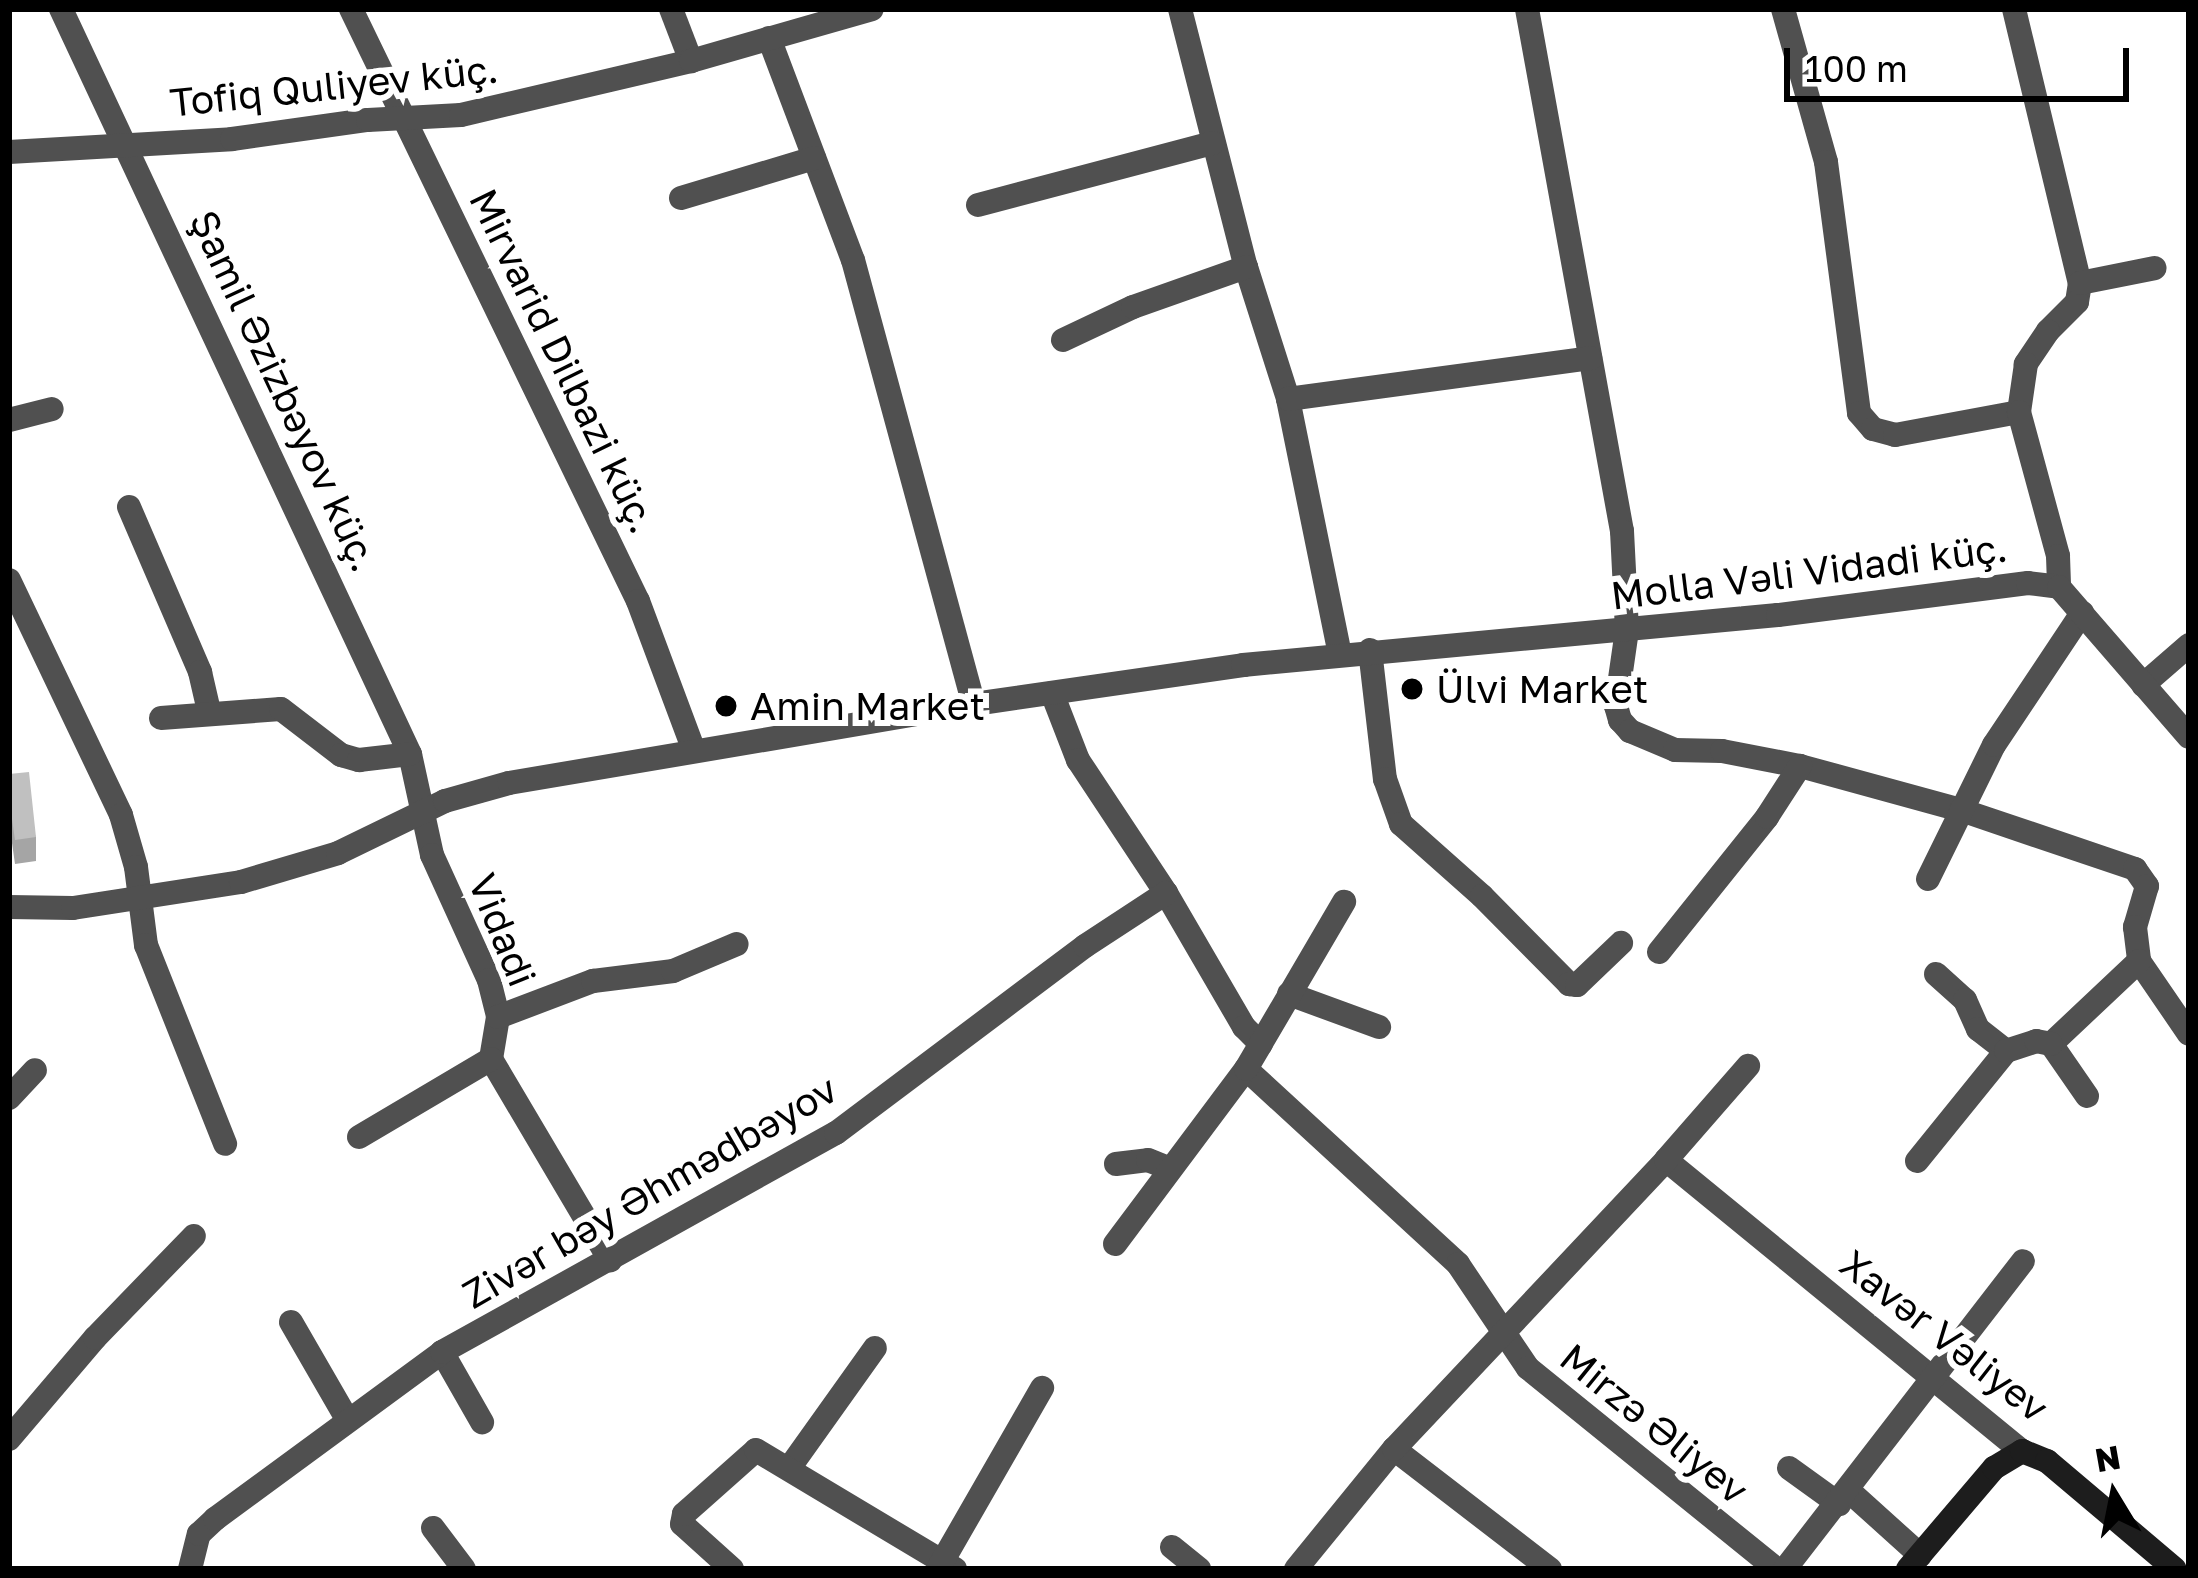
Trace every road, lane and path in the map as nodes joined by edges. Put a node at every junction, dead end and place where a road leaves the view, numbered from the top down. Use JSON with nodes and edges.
{"nodes":[{"id":1,"x":62,"y":9,"type":"edge"},
{"id":2,"x":352,"y":9,"type":"edge"},
{"id":3,"x":670,"y":9,"type":"edge"},
{"id":4,"x":872,"y":9,"type":"edge"},
{"id":5,"x":1180,"y":9,"type":"edge"},
{"id":6,"x":1527,"y":9,"type":"edge"},
{"id":7,"x":1783,"y":9,"type":"edge"},
{"id":8,"x":2014,"y":9,"type":"edge"},
{"id":9,"x":769,"y":38,"type":"junction"},
{"id":10,"x":691,"y":61,"type":"junction"},
{"id":11,"x":405,"y":117,"type":"junction"},
{"id":12,"x":129,"y":143,"type":"junction"},
{"id":13,"x":1213,"y":143,"type":"junction"},
{"id":14,"x":9,"y":152,"type":"edge"},
{"id":15,"x":814,"y":158,"type":"junction"},
{"id":16,"x":681,"y":199,"type":"dead end"},
{"id":17,"x":978,"y":205,"type":"dead end"},
{"id":18,"x":1246,"y":267,"type":"junction"},
{"id":19,"x":2156,"y":268,"type":"dead end"},
{"id":20,"x":2080,"y":283,"type":"junction"},
{"id":21,"x":1063,"y":340,"type":"dead end"},
{"id":22,"x":1590,"y":358,"type":"junction"},
{"id":23,"x":1288,"y":399,"type":"junction"},
{"id":24,"x":52,"y":409,"type":"dead end"},
{"id":25,"x":2019,"y":412,"type":"junction"},
{"id":26,"x":9,"y":420,"type":"edge"},
{"id":27,"x":129,"y":507,"type":"dead end"},
{"id":28,"x":9,"y":580,"type":"edge"},
{"id":29,"x":2060,"y":587,"type":"junction"},
{"id":30,"x":2082,"y":613,"type":"junction"},
{"id":31,"x":1627,"y":630,"type":"junction"},
{"id":32,"x":2189,"y":645,"type":"edge"},
{"id":33,"x":1370,"y":650,"type":"junction"},
{"id":34,"x":1340,"y":654,"type":"junction"},
{"id":35,"x":2144,"y":685,"type":"junction"},
{"id":36,"x":1052,"y":693,"type":"junction"},
{"id":37,"x":974,"y":704,"type":"junction"},
{"id":38,"x":209,"y":711,"type":"junction"},
{"id":39,"x":160,"y":718,"type":"dead end"},
{"id":40,"x":2189,"y":736,"type":"edge"},
{"id":41,"x":694,"y":751,"type":"junction"},
{"id":42,"x":410,"y":754,"type":"junction"},
{"id":43,"x":1800,"y":766,"type":"junction"},
{"id":44,"x":1961,"y":810,"type":"junction"},
{"id":45,"x":422,"y":811,"type":"junction"},
{"id":46,"x":1928,"y":879,"type":"dead end"},
{"id":47,"x":1166,"y":892,"type":"junction"},
{"id":48,"x":140,"y":899,"type":"junction"},
{"id":49,"x":1344,"y":902,"type":"dead end"},
{"id":50,"x":9,"y":907,"type":"edge"},
{"id":51,"x":737,"y":944,"type":"dead end"},
{"id":52,"x":1622,"y":944,"type":"dead end"},
{"id":53,"x":1659,"y":952,"type":"dead end"},
{"id":54,"x":2139,"y":961,"type":"junction"},
{"id":55,"x":1936,"y":974,"type":"dead end"},
{"id":56,"x":1289,"y":994,"type":"junction"},
{"id":57,"x":498,"y":1017,"type":"junction"},
{"id":58,"x":1379,"y":1027,"type":"dead end"},
{"id":59,"x":2189,"y":1034,"type":"edge"},
{"id":60,"x":1261,"y":1044,"type":"junction"},
{"id":61,"x":2051,"y":1044,"type":"junction"},
{"id":62,"x":2006,"y":1051,"type":"junction"},
{"id":63,"x":491,"y":1059,"type":"junction"},
{"id":64,"x":1748,"y":1066,"type":"dead end"},
{"id":65,"x":1246,"y":1069,"type":"junction"},
{"id":66,"x":35,"y":1070,"type":"dead end"},
{"id":67,"x":2087,"y":1096,"type":"dead end"},
{"id":68,"x":9,"y":1098,"type":"edge"},
{"id":69,"x":359,"y":1137,"type":"dead end"},
{"id":70,"x":225,"y":1144,"type":"dead end"},
{"id":71,"x":1666,"y":1160,"type":"junction"},
{"id":72,"x":1917,"y":1161,"type":"dead end"},
{"id":73,"x":1116,"y":1164,"type":"dead end"},
{"id":74,"x":1168,"y":1168,"type":"junction"},
{"id":75,"x":194,"y":1236,"type":"dead end"},
{"id":76,"x":1115,"y":1244,"type":"dead end"},
{"id":77,"x":610,"y":1260,"type":"junction"},
{"id":78,"x":2023,"y":1261,"type":"dead end"},
{"id":79,"x":291,"y":1322,"type":"dead end"},
{"id":80,"x":1504,"y":1330,"type":"junction"},
{"id":81,"x":875,"y":1348,"type":"dead end"},
{"id":82,"x":442,"y":1352,"type":"junction"},
{"id":83,"x":1936,"y":1378,"type":"junction"},
{"id":84,"x":1042,"y":1388,"type":"dead end"},
{"id":85,"x":346,"y":1419,"type":"junction"},
{"id":86,"x":482,"y":1422,"type":"dead end"},
{"id":87,"x":9,"y":1439,"type":"edge"},
{"id":88,"x":1394,"y":1448,"type":"junction"},
{"id":89,"x":2022,"y":1451,"type":"junction"},
{"id":90,"x":790,"y":1467,"type":"junction"},
{"id":91,"x":1789,"y":1468,"type":"dead end"},
{"id":92,"x":1844,"y":1497,"type":"junction"},
{"id":93,"x":433,"y":1528,"type":"dead end"},
{"id":94,"x":1172,"y":1547,"type":"dead end"},
{"id":95,"x":1914,"y":1562,"type":"edge"},
{"id":96,"x":945,"y":1566,"type":"edge"},
{"id":97,"x":190,"y":1569,"type":"edge"},
{"id":98,"x":464,"y":1569,"type":"edge"},
{"id":99,"x":732,"y":1569,"type":"edge"},
{"id":100,"x":1198,"y":1569,"type":"edge"},
{"id":101,"x":1295,"y":1569,"type":"edge"},
{"id":102,"x":1550,"y":1569,"type":"edge"},
{"id":103,"x":1780,"y":1569,"type":"edge"},
{"id":104,"x":2176,"y":1569,"type":"edge"}],
"edges":[{"from":1,"to":12,"type":"street","name":"Şamil Əzizbəyov küç."},
{"from":2,"to":11,"type":"street","name":"Mirvarid Dilbazi küç."},
{"from":3,"to":10,"type":"street"},
{"from":4,"to":9,"type":"street","name":"Tofiq Quliyev küç."},
{"from":5,"to":13,"type":"street"},
{"from":6,"to":22,"type":"street"},
{"from":7,"to":25,"type":"street"},
{"from":8,"to":20,"type":"street"},
{"from":9,"to":10,"type":"street","name":"Tofiq Quliyev küç."},
{"from":9,"to":15,"type":"street"},
{"from":10,"to":11,"type":"street","name":"Tofiq Quliyev küç."},
{"from":11,"to":12,"type":"street","name":"Tofiq Quliyev küç."},
{"from":11,"to":41,"type":"street","name":"Mirvarid Dilbazi küç."},
{"from":12,"to":14,"type":"street","name":"Tofiq Quliyev küç."},
{"from":12,"to":42,"type":"street","name":"Şamil Əzizbəyov küç."},
{"from":13,"to":17,"type":"street"},
{"from":13,"to":18,"type":"street"},
{"from":15,"to":16,"type":"street"},
{"from":15,"to":37,"type":"street"},
{"from":18,"to":21,"type":"street"},
{"from":18,"to":23,"type":"street"},
{"from":19,"to":20,"type":"street"},
{"from":20,"to":25,"type":"street"},
{"from":22,"to":23,"type":"street"},
{"from":22,"to":31,"type":"street"},
{"from":23,"to":34,"type":"street"},
{"from":24,"to":26,"type":"street"},
{"from":25,"to":29,"type":"street"},
{"from":27,"to":38,"type":"street"},
{"from":28,"to":48,"type":"street"},
{"from":29,"to":30,"type":"street","name":"Molla Vəli Vidadi küç."},
{"from":29,"to":31,"type":"street","name":"Molla Vəli Vidadi küç."},
{"from":30,"to":35,"type":"street","name":"Molla Vəli Vidadi küç."},
{"from":30,"to":44,"type":"street"},
{"from":31,"to":33,"type":"street","name":"Molla Vəli Vidadi küç."},
{"from":31,"to":43,"type":"street"},
{"from":32,"to":35,"type":"street"},
{"from":33,"to":34,"type":"street","name":"Molla Vəli Vidadi küç."},
{"from":33,"to":52,"type":"street"},
{"from":34,"to":36,"type":"street","name":"Molla Vəli Vidadi küç."},
{"from":35,"to":40,"type":"street","name":"Molla Vəli Vidadi küç."},
{"from":36,"to":37,"type":"street","name":"Molla Vəli Vidadi küç."},
{"from":36,"to":47,"type":"street"},
{"from":37,"to":41,"type":"street","name":"Molla Vəli Vidadi küç."},
{"from":38,"to":39,"type":"street"},
{"from":38,"to":42,"type":"street"},
{"from":41,"to":45,"type":"street","name":"Molla Vəli Vidadi küç."},
{"from":42,"to":45,"type":"street","name":"Şamil Əzizbəyov küç."},
{"from":43,"to":44,"type":"street"},
{"from":43,"to":53,"type":"street"},
{"from":44,"to":46,"type":"street"},
{"from":44,"to":54,"type":"street"},
{"from":45,"to":48,"type":"street","name":"Molla Vəli Vidadi küç."},
{"from":45,"to":57,"type":"street","name":"Vidadi"},
{"from":47,"to":60,"type":"street"},
{"from":47,"to":77,"type":"street","name":"Zivər bəy Əhmədbəyov"},
{"from":48,"to":50,"type":"street","name":"Molla Vəli Vidadi küç."},
{"from":48,"to":70,"type":"street"},
{"from":49,"to":56,"type":"street"},
{"from":51,"to":57,"type":"street"},
{"from":54,"to":59,"type":"street"},
{"from":54,"to":61,"type":"street"},
{"from":55,"to":62,"type":"street"},
{"from":56,"to":58,"type":"street"},
{"from":56,"to":60,"type":"street"},
{"from":57,"to":63,"type":"street","name":"Vidadi"},
{"from":60,"to":65,"type":"street"},
{"from":61,"to":62,"type":"street"},
{"from":61,"to":67,"type":"street"},
{"from":62,"to":72,"type":"street"},
{"from":63,"to":69,"type":"street"},
{"from":63,"to":77,"type":"street"},
{"from":64,"to":71,"type":"street"},
{"from":65,"to":74,"type":"street"},
{"from":65,"to":80,"type":"street","name":"Mirzə Əliyev"},
{"from":66,"to":68,"type":"street"},
{"from":71,"to":80,"type":"street"},
{"from":71,"to":83,"type":"street","name":"Xavər Vəliyev"},
{"from":73,"to":74,"type":"street"},
{"from":74,"to":76,"type":"street"},
{"from":75,"to":87,"type":"street"},
{"from":77,"to":82,"type":"street","name":"Zivər bəy Əhmədbəyov"},
{"from":78,"to":83,"type":"street"},
{"from":79,"to":85,"type":"street"},
{"from":80,"to":88,"type":"street"},
{"from":80,"to":103,"type":"street","name":"Mirzə Əliyev"},
{"from":81,"to":90,"type":"street"},
{"from":82,"to":85,"type":"street","name":"Zivər bəy Əhmədbəyov"},
{"from":82,"to":86,"type":"street"},
{"from":83,"to":89,"type":"street","name":"Xavər Vəliyev"},
{"from":83,"to":92,"type":"street"},
{"from":84,"to":96,"type":"street"},
{"from":85,"to":97,"type":"street","name":"Zivər bəy Əhmədbəyov"},
{"from":88,"to":101,"type":"street"},
{"from":88,"to":102,"type":"street"},
{"from":89,"to":95,"type":"street"},
{"from":89,"to":104,"type":"street","name":"Xavər Vəliyev"},
{"from":90,"to":96,"type":"street"},
{"from":90,"to":99,"type":"street"},
{"from":91,"to":92,"type":"street"},
{"from":92,"to":95,"type":"street"},
{"from":92,"to":103,"type":"street"},
{"from":93,"to":98,"type":"street"},
{"from":94,"to":100,"type":"street"}]}
